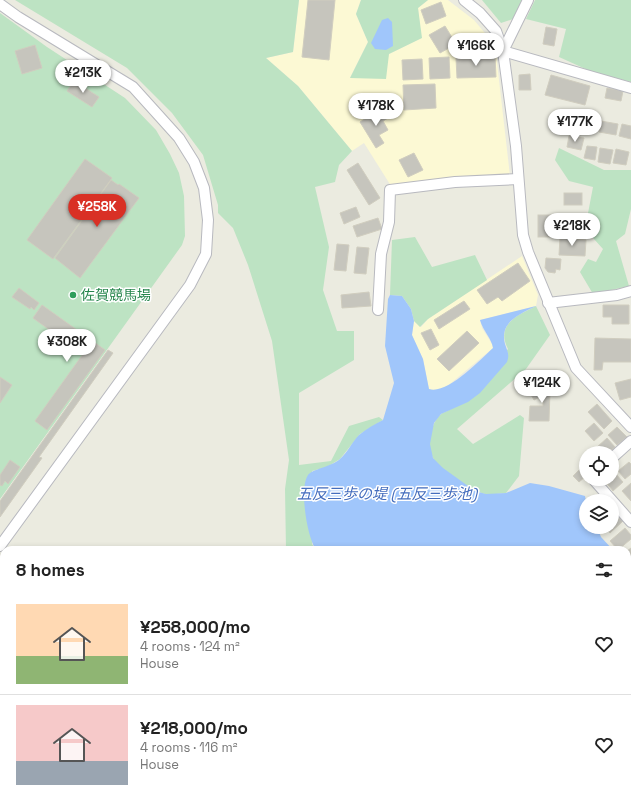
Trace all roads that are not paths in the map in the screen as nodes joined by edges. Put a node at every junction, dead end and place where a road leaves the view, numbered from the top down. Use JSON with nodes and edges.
{"nodes":[{"id":1,"x":464,"y":0,"type":"edge"},
{"id":2,"x":528,"y":0,"type":"edge"},
{"id":3,"x":0,"y":4,"type":"edge"},
{"id":4,"x":504,"y":50,"type":"junction"},
{"id":5,"x":631,"y":88,"type":"edge"},
{"id":6,"x":518,"y":179,"type":"junction"},
{"id":7,"x":631,"y":291,"type":"edge"},
{"id":8,"x":548,"y":303,"type":"junction"},
{"id":9,"x":378,"y":310,"type":"dead end"},
{"id":10,"x":631,"y":427,"type":"edge"},
{"id":11,"x":631,"y":441,"type":"edge"},
{"id":12,"x":619,"y":452,"type":"edge"},
{"id":13,"x":599,"y":486,"type":"edge"},
{"id":14,"x":631,"y":522,"type":"edge"},
{"id":15,"x":0,"y":546,"type":"edge"}],
"edges":[{"from":1,"to":4,"type":"street"},
{"from":2,"to":4,"type":"street"},
{"from":3,"to":15,"type":"street"},
{"from":4,"to":5,"type":"street"},
{"from":4,"to":6,"type":"street"},
{"from":6,"to":8,"type":"street"},
{"from":6,"to":9,"type":"street"},
{"from":7,"to":8,"type":"street"},
{"from":8,"to":10,"type":"street"},
{"from":11,"to":12,"type":"street"},
{"from":13,"to":14,"type":"street"}]}
